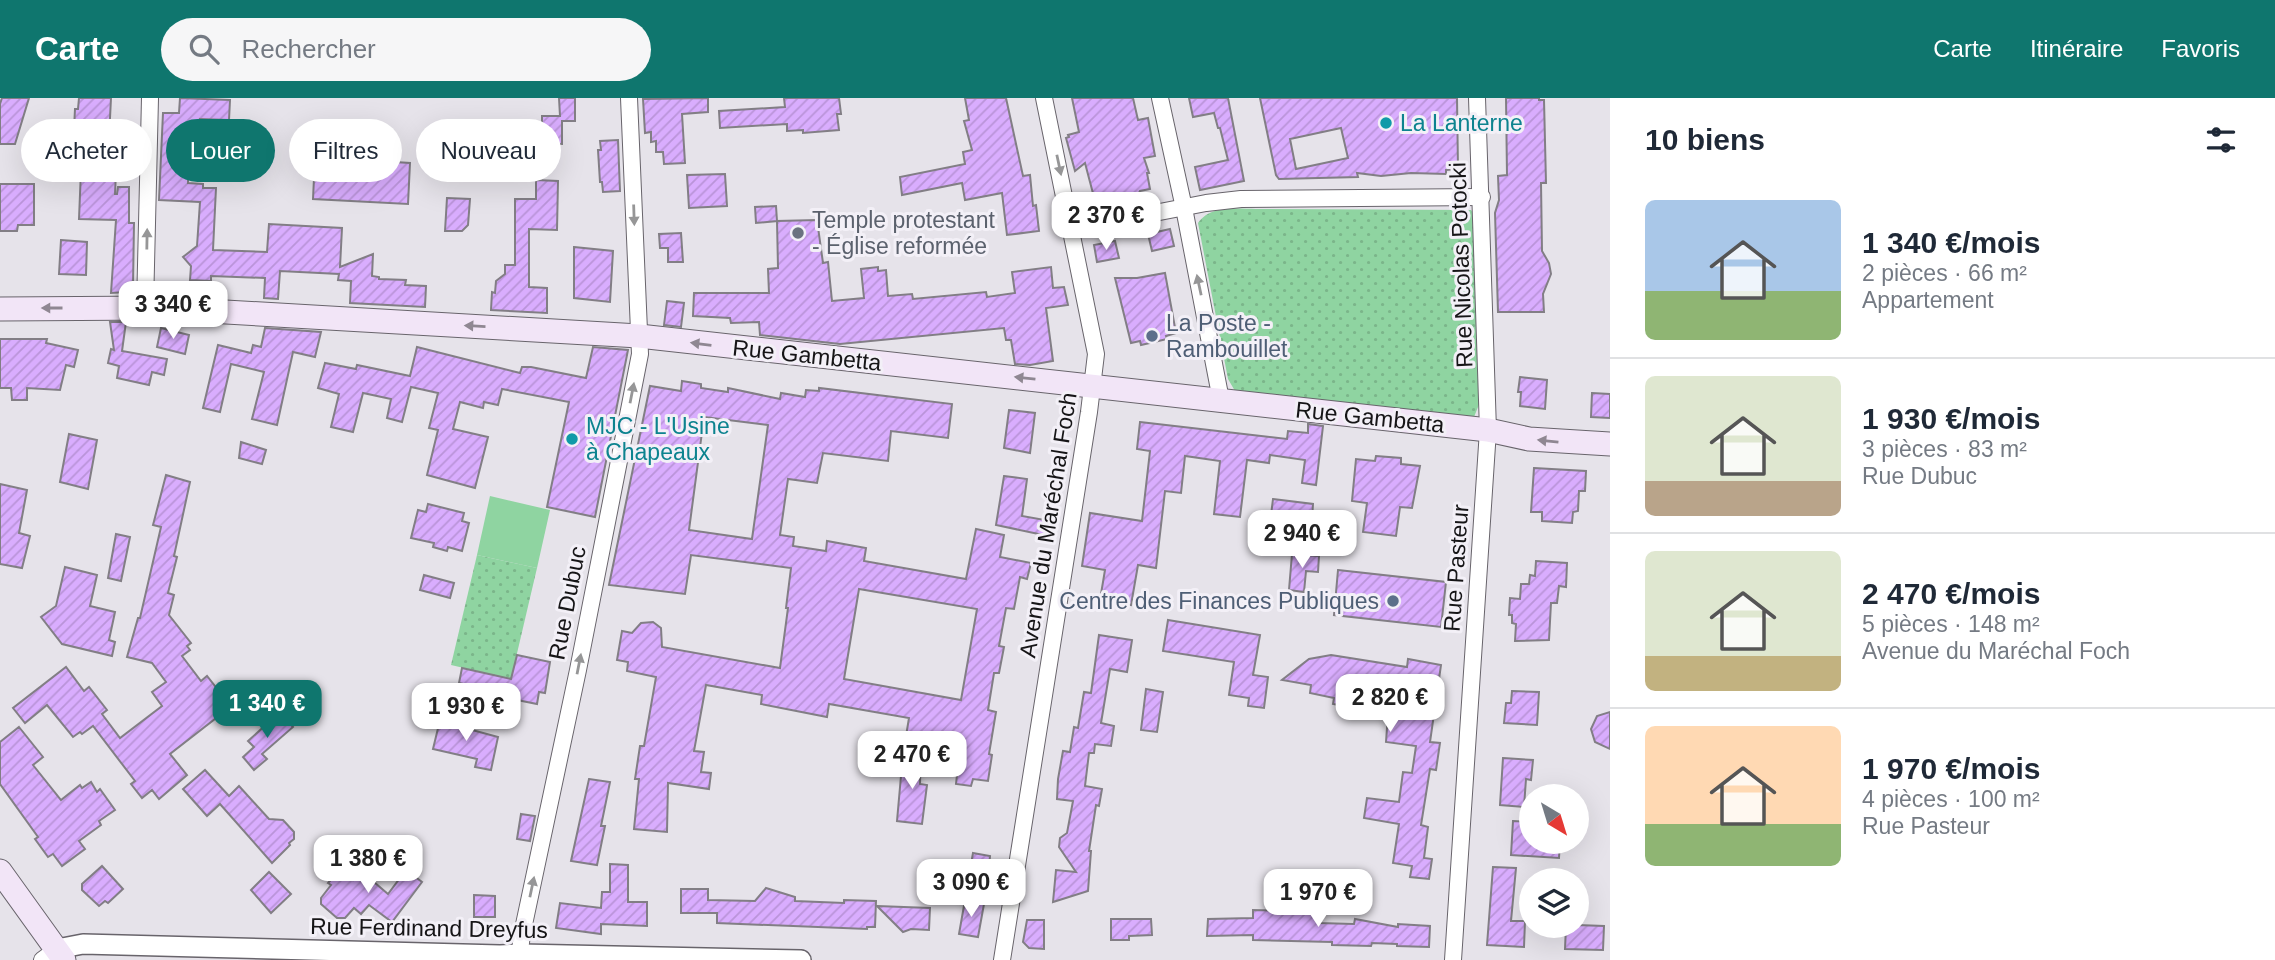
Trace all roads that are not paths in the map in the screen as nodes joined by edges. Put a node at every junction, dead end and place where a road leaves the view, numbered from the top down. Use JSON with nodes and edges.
{"nodes":[{"id":1,"x":150,"y":98,"type":"edge"},
{"id":2,"x":629,"y":98,"type":"edge"},
{"id":3,"x":1044,"y":98,"type":"edge"},
{"id":4,"x":1160,"y":98,"type":"edge"},
{"id":5,"x":1478,"y":98,"type":"edge"},
{"id":6,"x":1482,"y":197,"type":"junction"},
{"id":7,"x":1184,"y":208,"type":"junction"},
{"id":8,"x":1072,"y":229,"type":"junction"},
{"id":9,"x":145,"y":307,"type":"junction"},
{"id":10,"x":0,"y":309,"type":"edge"},
{"id":11,"x":639,"y":336,"type":"junction"},
{"id":12,"x":1093,"y":387,"type":"junction"},
{"id":13,"x":1221,"y":400,"type":"junction"},
{"id":14,"x":1488,"y":430,"type":"junction"},
{"id":15,"x":1610,"y":444,"type":"edge"},
{"id":16,"x":0,"y":871,"type":"edge"},
{"id":17,"x":54,"y":957,"type":"edge"},
{"id":18,"x":520,"y":957,"type":"edge"},
{"id":19,"x":801,"y":960,"type":"edge"},
{"id":20,"x":1002,"y":960,"type":"edge"},
{"id":21,"x":1453,"y":960,"type":"edge"}],
"edges":[{"from":9,"to":1,"type":"street","one_way":true},
{"from":2,"to":11,"type":"street","name":"Rue Dubuc","one_way":true},
{"from":3,"to":8,"type":"street","name":"Avenue du Maréchal Foch","one_way":true},
{"from":4,"to":7,"type":"street"},
{"from":5,"to":6,"type":"street","name":"Rue Nicolas Potocki"},
{"from":6,"to":7,"type":"street"},
{"from":6,"to":14,"type":"street","name":"Rue Nicolas Potocki"},
{"from":7,"to":8,"type":"street"},
{"from":13,"to":7,"type":"street","one_way":true},
{"from":8,"to":12,"type":"street","name":"Avenue du Maréchal Foch"},
{"from":9,"to":10,"type":"main road","name":"Rue Gambetta","one_way":true},
{"from":11,"to":9,"type":"main road","name":"Rue Gambetta","one_way":true},
{"from":12,"to":11,"type":"main road","name":"Rue Gambetta","one_way":true},
{"from":18,"to":11,"type":"street","name":"Rue Dubuc","one_way":true},
{"from":12,"to":13,"type":"main road","name":"Rue Gambetta"},
{"from":12,"to":20,"type":"street","name":"Avenue du Maréchal Foch"},
{"from":13,"to":14,"type":"main road","name":"Rue Gambetta"},
{"from":15,"to":14,"type":"main road","name":"Rue Gambetta","one_way":true},
{"from":14,"to":21,"type":"street","name":"Rue Pasteur"},
{"from":16,"to":17,"type":"main road"},
{"from":17,"to":18,"type":"street","name":"Rue Ferdinand Dreyfus"},
{"from":18,"to":19,"type":"street","name":"Rue Ferdinand Dreyfus"}]}
